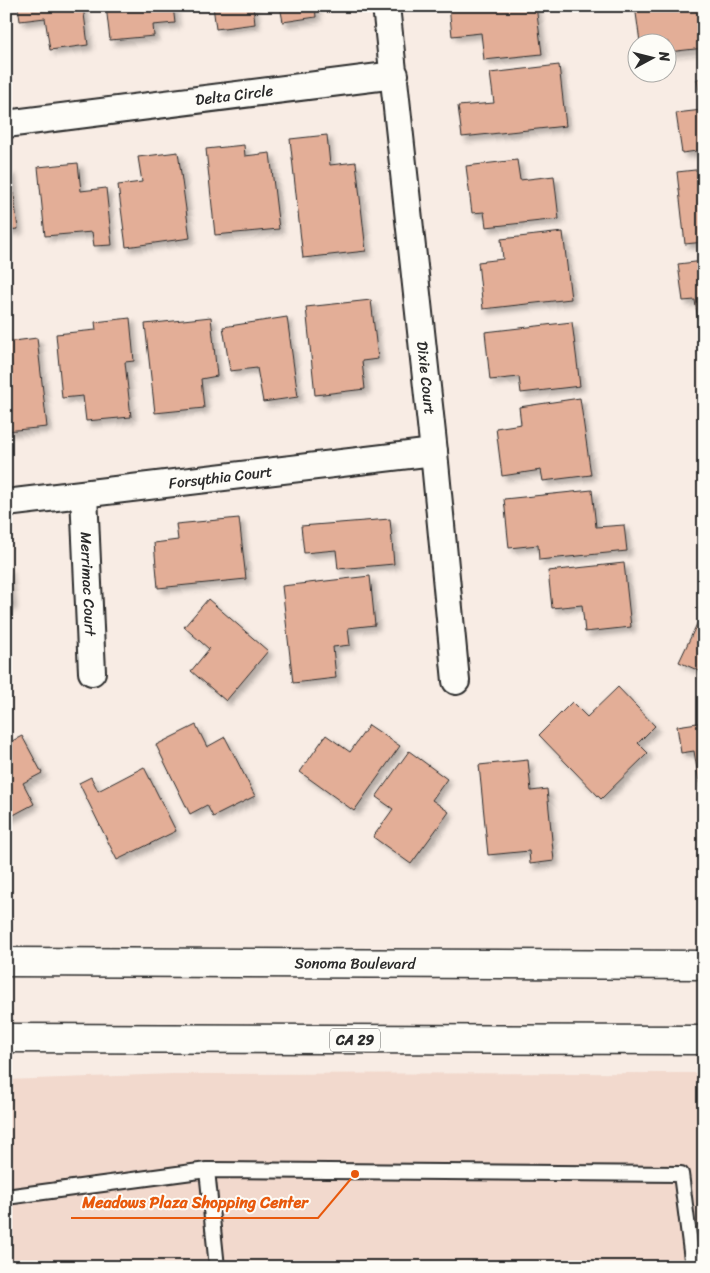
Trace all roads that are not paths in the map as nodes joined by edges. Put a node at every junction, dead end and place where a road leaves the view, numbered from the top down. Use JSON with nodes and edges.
{"nodes":[{"id":1,"x":386,"y":6,"type":"edge"},
{"id":2,"x":394,"y":75,"type":"junction"},
{"id":3,"x":6,"y":124,"type":"edge"},
{"id":4,"x":434,"y":452,"type":"junction"},
{"id":5,"x":84,"y":495,"type":"junction"},
{"id":6,"x":6,"y":503,"type":"edge"},
{"id":7,"x":92,"y":672,"type":"dead end"},
{"id":8,"x":456,"y":681,"type":"dead end"},
{"id":9,"x":6,"y":962,"type":"edge"},
{"id":10,"x":704,"y":965,"type":"edge"},
{"id":11,"x":6,"y":1038,"type":"edge"},
{"id":12,"x":704,"y":1040,"type":"edge"},
{"id":13,"x":207,"y":1170,"type":"junction"},
{"id":14,"x":6,"y":1197,"type":"edge"},
{"id":15,"x":217,"y":1267,"type":"edge"},
{"id":16,"x":693,"y":1267,"type":"edge"}],
"edges":[{"from":1,"to":2,"type":"street"},
{"from":2,"to":3,"type":"street","name":"Delta Circle"},
{"from":2,"to":4,"type":"street","name":"Dixie Court"},
{"from":4,"to":5,"type":"street","name":"Forsythia Court"},
{"from":4,"to":8,"type":"street","name":"Dixie Court"},
{"from":5,"to":6,"type":"street","name":"Forsythia Court"},
{"from":5,"to":7,"type":"street","name":"Merrimac Court"},
{"from":9,"to":10,"type":"highway","name":"Sonoma Boulevard"},
{"from":11,"to":12,"type":"highway","number":"CA 29"},
{"from":13,"to":14,"type":"lane"},
{"from":13,"to":15,"type":"lane"},
{"from":13,"to":16,"type":"lane"}]}
